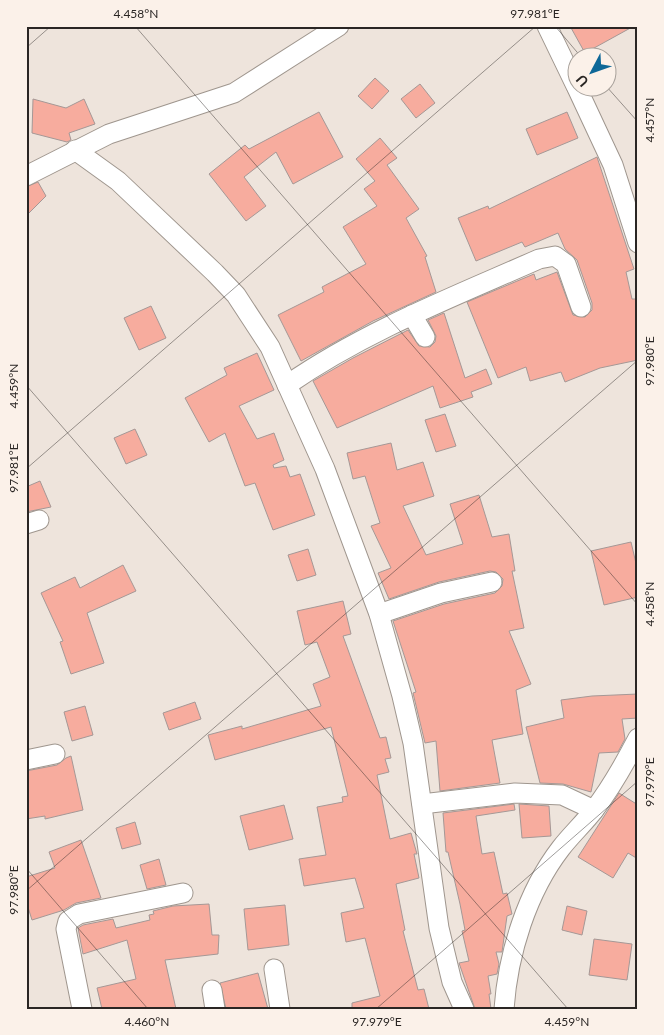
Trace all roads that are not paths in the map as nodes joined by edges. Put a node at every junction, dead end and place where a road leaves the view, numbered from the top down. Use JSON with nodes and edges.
{"nodes":[{"id":1,"x":339,"y":26,"type":"edge"},
{"id":2,"x":547,"y":26,"type":"edge"},
{"id":3,"x":566,"y":65,"type":"edge"},
{"id":4,"x":582,"y":98,"type":"edge"},
{"id":5,"x":75,"y":150,"type":"junction"},
{"id":6,"x":26,"y":176,"type":"edge"},
{"id":7,"x":638,"y":243,"type":"edge"},
{"id":8,"x":581,"y":307,"type":"dead end"},
{"id":9,"x":412,"y":315,"type":"junction"},
{"id":10,"x":425,"y":337,"type":"dead end"},
{"id":11,"x":287,"y":386,"type":"junction"},
{"id":12,"x":492,"y":582,"type":"dead end"},
{"id":13,"x":379,"y":614,"type":"junction"},
{"id":14,"x":638,"y":738,"type":"edge"},
{"id":15,"x":55,"y":754,"type":"dead end"},
{"id":16,"x":26,"y":760,"type":"edge"},
{"id":17,"x":422,"y":804,"type":"junction"},
{"id":18,"x":594,"y":810,"type":"junction"},
{"id":19,"x":183,"y":893,"type":"dead end"},
{"id":20,"x":274,"y":969,"type":"dead end"},
{"id":21,"x":212,"y":990,"type":"dead end"},
{"id":22,"x":82,"y":1009,"type":"edge"},
{"id":23,"x":215,"y":1009,"type":"edge"},
{"id":24,"x":280,"y":1009,"type":"edge"},
{"id":25,"x":464,"y":1009,"type":"edge"},
{"id":26,"x":504,"y":1009,"type":"edge"}],
"edges":[{"from":1,"to":5,"type":"street"},
{"from":2,"to":3,"type":"street"},
{"from":4,"to":7,"type":"street"},
{"from":5,"to":6,"type":"street"},
{"from":5,"to":11,"type":"street"},
{"from":8,"to":9,"type":"street"},
{"from":9,"to":10,"type":"street"},
{"from":9,"to":11,"type":"street"},
{"from":11,"to":13,"type":"street"},
{"from":12,"to":13,"type":"street"},
{"from":13,"to":17,"type":"street"},
{"from":14,"to":18,"type":"street"},
{"from":15,"to":16,"type":"street"},
{"from":17,"to":18,"type":"street"},
{"from":17,"to":25,"type":"street"},
{"from":18,"to":26,"type":"street"},
{"from":19,"to":22,"type":"street"},
{"from":20,"to":24,"type":"street"},
{"from":21,"to":23,"type":"street"}]}
